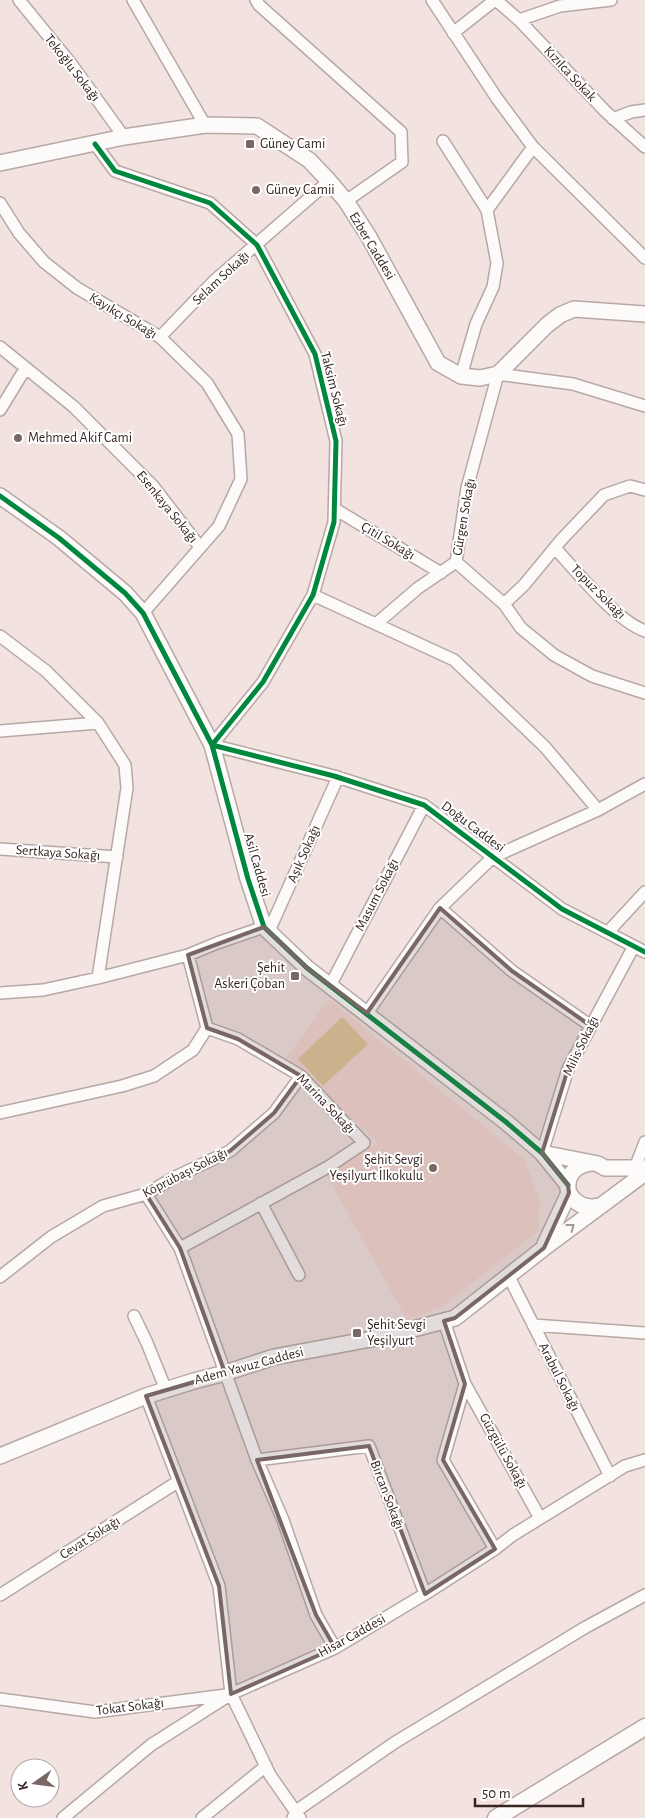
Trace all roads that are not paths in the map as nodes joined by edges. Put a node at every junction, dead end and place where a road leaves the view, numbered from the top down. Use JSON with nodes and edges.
{"nodes":[{"id":1,"x":18,"y":0,"type":"edge"},
{"id":2,"x":133,"y":0,"type":"edge"},
{"id":3,"x":256,"y":0,"type":"edge"},
{"id":4,"x":432,"y":0,"type":"edge"},
{"id":5,"x":496,"y":0,"type":"edge"},
{"id":6,"x":612,"y":0,"type":"edge"},
{"id":7,"x":519,"y":20,"type":"junction"},
{"id":8,"x":453,"y":33,"type":"junction"},
{"id":9,"x":645,"y":110,"type":"edge"},
{"id":10,"x":612,"y":118,"type":"junction"},
{"id":11,"x":205,"y":125,"type":"junction"},
{"id":12,"x":124,"y":137,"type":"junction"},
{"id":13,"x":443,"y":141,"type":"dead end"},
{"id":14,"x":94,"y":144,"type":"junction"},
{"id":15,"x":533,"y":147,"type":"junction"},
{"id":16,"x":645,"y":147,"type":"edge"},
{"id":17,"x":0,"y":163,"type":"edge"},
{"id":18,"x":329,"y":181,"type":"junction"},
{"id":19,"x":346,"y":201,"type":"junction"},
{"id":20,"x":0,"y":203,"type":"edge"},
{"id":21,"x":487,"y":210,"type":"junction"},
{"id":22,"x":257,"y":245,"type":"junction"},
{"id":23,"x":645,"y":258,"type":"edge"},
{"id":24,"x":645,"y":314,"type":"edge"},
{"id":25,"x":160,"y":337,"type":"junction"},
{"id":26,"x":0,"y":347,"type":"edge"},
{"id":27,"x":25,"y":368,"type":"junction"},
{"id":28,"x":498,"y":374,"type":"junction"},
{"id":29,"x":461,"y":376,"type":"junction"},
{"id":30,"x":645,"y":406,"type":"edge"},
{"id":31,"x":0,"y":410,"type":"edge"},
{"id":32,"x":645,"y":490,"type":"edge"},
{"id":33,"x":0,"y":496,"type":"edge"},
{"id":34,"x":335,"y":509,"type":"junction"},
{"id":35,"x":200,"y":547,"type":"junction"},
{"id":36,"x":555,"y":548,"type":"junction"},
{"id":37,"x":456,"y":562,"type":"junction"},
{"id":38,"x":441,"y":573,"type":"junction"},
{"id":39,"x":313,"y":595,"type":"junction"},
{"id":40,"x":504,"y":604,"type":"junction"},
{"id":41,"x":143,"y":613,"type":"junction"},
{"id":42,"x":376,"y":624,"type":"junction"},
{"id":43,"x":645,"y":631,"type":"edge"},
{"id":44,"x":0,"y":636,"type":"edge"},
{"id":45,"x":645,"y":693,"type":"edge"},
{"id":46,"x":98,"y":723,"type":"junction"},
{"id":47,"x":0,"y":731,"type":"edge"},
{"id":48,"x":212,"y":745,"type":"junction"},
{"id":49,"x":338,"y":777,"type":"junction"},
{"id":50,"x":645,"y":784,"type":"edge"},
{"id":51,"x":424,"y":805,"type":"junction"},
{"id":52,"x":598,"y":810,"type":"junction"},
{"id":53,"x":0,"y":849,"type":"edge"},
{"id":54,"x":117,"y":857,"type":"junction"},
{"id":55,"x":494,"y":857,"type":"junction"},
{"id":56,"x":645,"y":892,"type":"edge"},
{"id":57,"x":440,"y":908,"type":"junction"},
{"id":58,"x":266,"y":929,"type":"junction"},
{"id":59,"x":608,"y":932,"type":"junction"},
{"id":60,"x":634,"y":946,"type":"junction"},
{"id":61,"x":645,"y":952,"type":"edge"},
{"id":62,"x":188,"y":955,"type":"junction"},
{"id":63,"x":98,"y":978,"type":"junction"},
{"id":64,"x":330,"y":986,"type":"junction"},
{"id":65,"x":3,"y":990,"type":"edge"},
{"id":66,"x":367,"y":1013,"type":"junction"},
{"id":67,"x":591,"y":1026,"type":"junction"},
{"id":68,"x":207,"y":1028,"type":"junction"},
{"id":69,"x":300,"y":1076,"type":"junction"},
{"id":70,"x":0,"y":1113,"type":"edge"},
{"id":71,"x":645,"y":1142,"type":"edge"},
{"id":72,"x":542,"y":1152,"type":"junction"},
{"id":73,"x":598,"y":1165,"type":"junction"},
{"id":74,"x":642,"y":1170,"type":"edge"},
{"id":75,"x":569,"y":1189,"type":"junction"},
{"id":76,"x":146,"y":1194,"type":"junction"},
{"id":77,"x":261,"y":1203,"type":"junction"},
{"id":78,"x":603,"y":1203,"type":"junction"},
{"id":79,"x":180,"y":1248,"type":"junction"},
{"id":80,"x":544,"y":1248,"type":"junction"},
{"id":81,"x":299,"y":1275,"type":"dead end"},
{"id":82,"x":0,"y":1277,"type":"edge"},
{"id":83,"x":508,"y":1277,"type":"junction"},
{"id":84,"x":134,"y":1316,"type":"dead end"},
{"id":85,"x":444,"y":1321,"type":"junction"},
{"id":86,"x":533,"y":1325,"type":"junction"},
{"id":87,"x":645,"y":1333,"type":"edge"},
{"id":88,"x":225,"y":1373,"type":"junction"},
{"id":89,"x":465,"y":1384,"type":"junction"},
{"id":90,"x":166,"y":1390,"type":"junction"},
{"id":91,"x":146,"y":1396,"type":"junction"},
{"id":92,"x":0,"y":1456,"type":"edge"},
{"id":93,"x":257,"y":1460,"type":"junction"},
{"id":94,"x":645,"y":1460,"type":"edge"},
{"id":95,"x":610,"y":1476,"type":"junction"},
{"id":96,"x":179,"y":1481,"type":"junction"},
{"id":97,"x":540,"y":1518,"type":"junction"},
{"id":98,"x":495,"y":1549,"type":"junction"},
{"id":99,"x":425,"y":1594,"type":"junction"},
{"id":100,"x":0,"y":1595,"type":"edge"},
{"id":101,"x":645,"y":1595,"type":"edge"},
{"id":102,"x":335,"y":1648,"type":"junction"},
{"id":103,"x":231,"y":1694,"type":"junction"},
{"id":104,"x":0,"y":1699,"type":"edge"},
{"id":105,"x":645,"y":1727,"type":"edge"},
{"id":106,"x":266,"y":1766,"type":"junction"},
{"id":107,"x":76,"y":1814,"type":"edge"},
{"id":108,"x":296,"y":1816,"type":"edge"},
{"id":109,"x":499,"y":1817,"type":"edge"},
{"id":110,"x":63,"y":1818,"type":"edge"},
{"id":111,"x":202,"y":1818,"type":"edge"}],
"edges":[{"from":1,"to":12,"type":"street","name":"Tekoğlu Sokağı"},
{"from":2,"to":11,"type":"street"},
{"from":3,"to":19,"type":"street"},
{"from":4,"to":8,"type":"street"},
{"from":5,"to":7,"type":"street","name":"Kızılca Sokak"},
{"from":5,"to":8,"type":"street"},
{"from":6,"to":7,"type":"street"},
{"from":7,"to":10,"type":"street","name":"Kızılca Sokak"},
{"from":8,"to":15,"type":"street"},
{"from":9,"to":10,"type":"street"},
{"from":10,"to":16,"type":"street","name":"Kızılca Sokak"},
{"from":11,"to":12,"type":"street","name":"Ezber Caddesi"},
{"from":11,"to":18,"type":"street","name":"Ezber Caddesi"},
{"from":12,"to":14,"type":"street","name":"Ezber Caddesi"},
{"from":13,"to":21,"type":"street"},
{"from":14,"to":17,"type":"street","name":"Ezber Caddesi"},
{"from":14,"to":22,"type":"street","name":"Taksim Sokağı"},
{"from":15,"to":21,"type":"street"},
{"from":15,"to":23,"type":"street"},
{"from":18,"to":19,"type":"street","name":"Ezber Caddesi"},
{"from":18,"to":22,"type":"street","name":"Selam Sokağı"},
{"from":19,"to":29,"type":"street","name":"Ezber Caddesi"},
{"from":20,"to":25,"type":"street","name":"Kayıkçı Sokağı"},
{"from":21,"to":29,"type":"street"},
{"from":22,"to":25,"type":"street","name":"Selam Sokağı"},
{"from":22,"to":34,"type":"street","name":"Taksim Sokağı"},
{"from":24,"to":28,"type":"street"},
{"from":25,"to":35,"type":"street","name":"Kayıkçı Sokağı"},
{"from":26,"to":27,"type":"street","name":"Esenkaya Sokağı"},
{"from":27,"to":31,"type":"street"},
{"from":27,"to":35,"type":"street","name":"Esenkaya Sokağı"},
{"from":28,"to":29,"type":"street","name":"Ezber Caddesi"},
{"from":28,"to":30,"type":"street"},
{"from":28,"to":37,"type":"street","name":"Gürgen Sokağı"},
{"from":32,"to":36,"type":"street"},
{"from":33,"to":41,"type":"street","name":"Asil Caddesi"},
{"from":34,"to":38,"type":"street","name":"Çitil Sokağı"},
{"from":34,"to":39,"type":"street","name":"Taksim Sokağı"},
{"from":35,"to":41,"type":"street","name":"Kayıkçı Sokağı"},
{"from":36,"to":40,"type":"street"},
{"from":36,"to":43,"type":"street","name":"Topuz Sokağı"},
{"from":37,"to":38,"type":"street","name":"Gürgen Sokağı"},
{"from":37,"to":40,"type":"street"},
{"from":38,"to":42,"type":"street","name":"Gürgen Sokağı"},
{"from":39,"to":42,"type":"street"},
{"from":39,"to":48,"type":"street","name":"Taksim Sokağı"},
{"from":40,"to":45,"type":"street"},
{"from":41,"to":48,"type":"street","name":"Asil Caddesi"},
{"from":42,"to":52,"type":"street"},
{"from":44,"to":46,"type":"street"},
{"from":46,"to":47,"type":"street"},
{"from":46,"to":54,"type":"street"},
{"from":48,"to":49,"type":"street","name":"Doğu Caddesi"},
{"from":48,"to":58,"type":"street","name":"Asil Caddesi"},
{"from":49,"to":51,"type":"street","name":"Doğu Caddesi"},
{"from":49,"to":58,"type":"street","name":"Aşık Sokağı"},
{"from":50,"to":52,"type":"street"},
{"from":51,"to":55,"type":"street","name":"Doğu Caddesi"},
{"from":51,"to":64,"type":"street","name":"Masum Sokağı"},
{"from":52,"to":55,"type":"street"},
{"from":53,"to":54,"type":"street","name":"Sertkaya Sokağı"},
{"from":54,"to":63,"type":"street"},
{"from":55,"to":57,"type":"street"},
{"from":55,"to":59,"type":"street","name":"Doğu Caddesi"},
{"from":56,"to":59,"type":"street"},
{"from":57,"to":66,"type":"street"},
{"from":57,"to":67,"type":"street"},
{"from":58,"to":62,"type":"street"},
{"from":58,"to":64,"type":"street","name":"Asil Caddesi"},
{"from":59,"to":60,"type":"street","name":"Doğu Caddesi"},
{"from":60,"to":61,"type":"street","name":"Doğu Caddesi"},
{"from":60,"to":67,"type":"street","name":"Milis Sokağı"},
{"from":62,"to":63,"type":"street"},
{"from":62,"to":68,"type":"street"},
{"from":63,"to":65,"type":"street"},
{"from":64,"to":66,"type":"street","name":"Asil Caddesi"},
{"from":66,"to":72,"type":"street","name":"Asil Caddesi"},
{"from":67,"to":72,"type":"street","name":"Milis Sokağı"},
{"from":68,"to":69,"type":"street","name":"Marina Sokağı"},
{"from":68,"to":70,"type":"street"},
{"from":69,"to":76,"type":"street","name":"Köprübaşı Sokağı"},
{"from":69,"to":77,"type":"street","name":"Marina Sokağı"},
{"from":71,"to":74,"type":"street"},
{"from":72,"to":73,"type":"street","name":"Asil Caddesi"},
{"from":72,"to":75,"type":"street","name":"Asil Caddesi"},
{"from":73,"to":74,"type":"street"},
{"from":73,"to":75,"type":"street"},
{"from":73,"to":78,"type":"street"},
{"from":74,"to":78,"type":"street","name":"Adem Yavuz Caddesi"},
{"from":75,"to":78,"type":"street"},
{"from":75,"to":80,"type":"street","name":"Adem Yavuz Caddesi"},
{"from":76,"to":79,"type":"street"},
{"from":76,"to":82,"type":"street","name":"Köprübaşı Sokağı"},
{"from":77,"to":79,"type":"street","name":"Marina Sokağı"},
{"from":77,"to":81,"type":"street"},
{"from":80,"to":78,"type":"street","name":"Adem Yavuz Caddesi","one_way":true},
{"from":79,"to":88,"type":"street"},
{"from":80,"to":83,"type":"street","name":"Adem Yavuz Caddesi"},
{"from":83,"to":85,"type":"street","name":"Adem Yavuz Caddesi"},
{"from":83,"to":86,"type":"street","name":"Arabul Sokağı"},
{"from":84,"to":90,"type":"street"},
{"from":85,"to":88,"type":"street","name":"Adem Yavuz Caddesi"},
{"from":85,"to":89,"type":"street","name":"Güzgülü Sokağı"},
{"from":86,"to":87,"type":"street"},
{"from":86,"to":95,"type":"street","name":"Arabul Sokağı"},
{"from":88,"to":90,"type":"street","name":"Adem Yavuz Caddesi"},
{"from":88,"to":93,"type":"street"},
{"from":89,"to":97,"type":"street","name":"Güzgülü Sokağı"},
{"from":89,"to":98,"type":"street"},
{"from":90,"to":91,"type":"street","name":"Adem Yavuz Caddesi"},
{"from":91,"to":92,"type":"street","name":"Adem Yavuz Caddesi"},
{"from":91,"to":96,"type":"street"},
{"from":93,"to":99,"type":"street","name":"Bircan Sokağı"},
{"from":93,"to":102,"type":"street"},
{"from":94,"to":95,"type":"street","name":"Hisar Caddesi"},
{"from":95,"to":97,"type":"street","name":"Hisar Caddesi"},
{"from":96,"to":100,"type":"street","name":"Cevat Sokağı"},
{"from":96,"to":103,"type":"street"},
{"from":97,"to":98,"type":"street","name":"Hisar Caddesi"},
{"from":98,"to":99,"type":"street","name":"Hisar Caddesi"},
{"from":99,"to":102,"type":"street","name":"Hisar Caddesi"},
{"from":101,"to":108,"type":"street"},
{"from":102,"to":103,"type":"street","name":"Hisar Caddesi"},
{"from":103,"to":104,"type":"street","name":"Tokat Sokağı"},
{"from":103,"to":106,"type":"street"},
{"from":103,"to":107,"type":"street","name":"Hisar Caddesi"},
{"from":105,"to":109,"type":"main road"},
{"from":106,"to":108,"type":"street"},
{"from":106,"to":111,"type":"street"},
{"from":107,"to":110,"type":"street","name":"Hisar Caddesi"}]}
